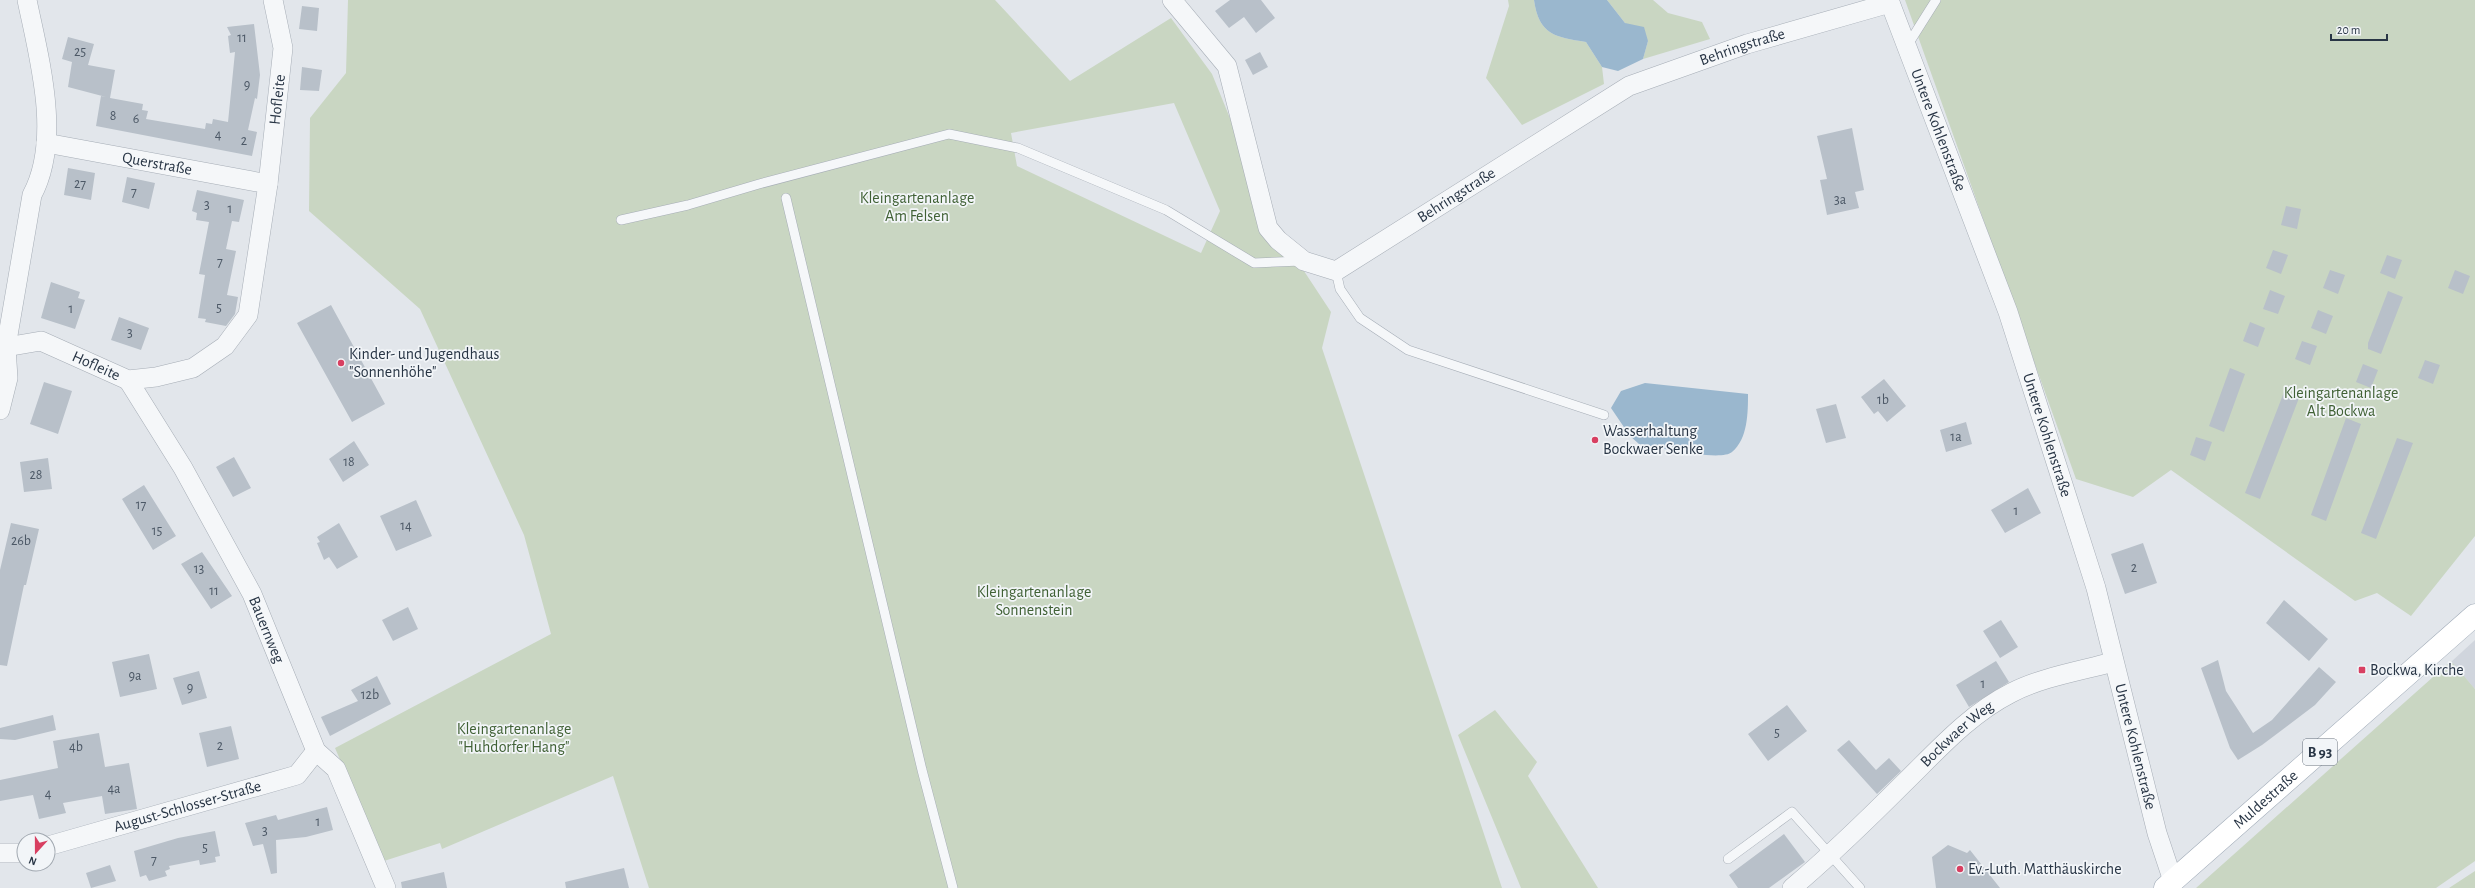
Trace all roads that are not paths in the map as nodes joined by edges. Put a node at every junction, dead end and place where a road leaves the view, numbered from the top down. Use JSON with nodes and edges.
{"nodes":[{"id":1,"x":27,"y":0,"type":"edge"},
{"id":2,"x":273,"y":0,"type":"edge"},
{"id":3,"x":1172,"y":0,"type":"edge"},
{"id":4,"x":1936,"y":0,"type":"edge"},
{"id":5,"x":1890,"y":2,"type":"edge"},
{"id":6,"x":1907,"y":46,"type":"junction"},
{"id":7,"x":46,"y":143,"type":"junction"},
{"id":8,"x":268,"y":184,"type":"junction"},
{"id":9,"x":786,"y":198,"type":"dead end"},
{"id":10,"x":621,"y":220,"type":"dead end"},
{"id":11,"x":1304,"y":261,"type":"junction"},
{"id":12,"x":1336,"y":271,"type":"junction"},
{"id":13,"x":3,"y":344,"type":"edge"},
{"id":14,"x":128,"y":380,"type":"junction"},
{"id":15,"x":0,"y":410,"type":"edge"},
{"id":16,"x":1604,"y":415,"type":"dead end"},
{"id":17,"x":2475,"y":615,"type":"edge"},
{"id":18,"x":2113,"y":662,"type":"junction"},
{"id":19,"x":316,"y":751,"type":"junction"},
{"id":20,"x":56,"y":844,"type":"edge"},
{"id":21,"x":0,"y":853,"type":"edge"},
{"id":22,"x":16,"y":853,"type":"edge"},
{"id":23,"x":1832,"y":855,"type":"junction"},
{"id":24,"x":1728,"y":859,"type":"dead end"},
{"id":25,"x":2169,"y":884,"type":"edge"},
{"id":26,"x":386,"y":888,"type":"edge"},
{"id":27,"x":953,"y":888,"type":"edge"},
{"id":28,"x":1792,"y":888,"type":"edge"},
{"id":29,"x":1860,"y":888,"type":"edge"}],
"edges":[{"from":1,"to":7,"type":"street"},
{"from":2,"to":8,"type":"street","name":"Hofleite"},
{"from":3,"to":11,"type":"street"},
{"from":4,"to":6,"type":"lane"},
{"from":5,"to":6,"type":"street","name":"Untere Kohlenstraße"},
{"from":5,"to":12,"type":"street","name":"Behringstraße"},
{"from":6,"to":18,"type":"street","name":"Untere Kohlenstraße"},
{"from":7,"to":8,"type":"street","name":"Querstraße"},
{"from":7,"to":13,"type":"street"},
{"from":8,"to":14,"type":"street","name":"Hofleite"},
{"from":9,"to":27,"type":"lane"},
{"from":10,"to":11,"type":"lane"},
{"from":11,"to":12,"type":"street"},
{"from":12,"to":16,"type":"lane"},
{"from":13,"to":14,"type":"street","name":"Hofleite"},
{"from":13,"to":15,"type":"street"},
{"from":14,"to":19,"type":"street","name":"Bauernweg"},
{"from":17,"to":25,"type":"main road","name":"Muldestraße","number":"B 93"},
{"from":18,"to":23,"type":"street","name":"Bockwaer Weg"},
{"from":18,"to":25,"type":"street","name":"Untere Kohlenstraße"},
{"from":19,"to":20,"type":"street","name":"August-Schlosser-Straße"},
{"from":19,"to":26,"type":"street","name":"Bauernweg"},
{"from":21,"to":22,"type":"street"},
{"from":23,"to":24,"type":"lane"},
{"from":23,"to":28,"type":"street","name":"Bockwaer Weg"},
{"from":23,"to":29,"type":"lane"}]}
